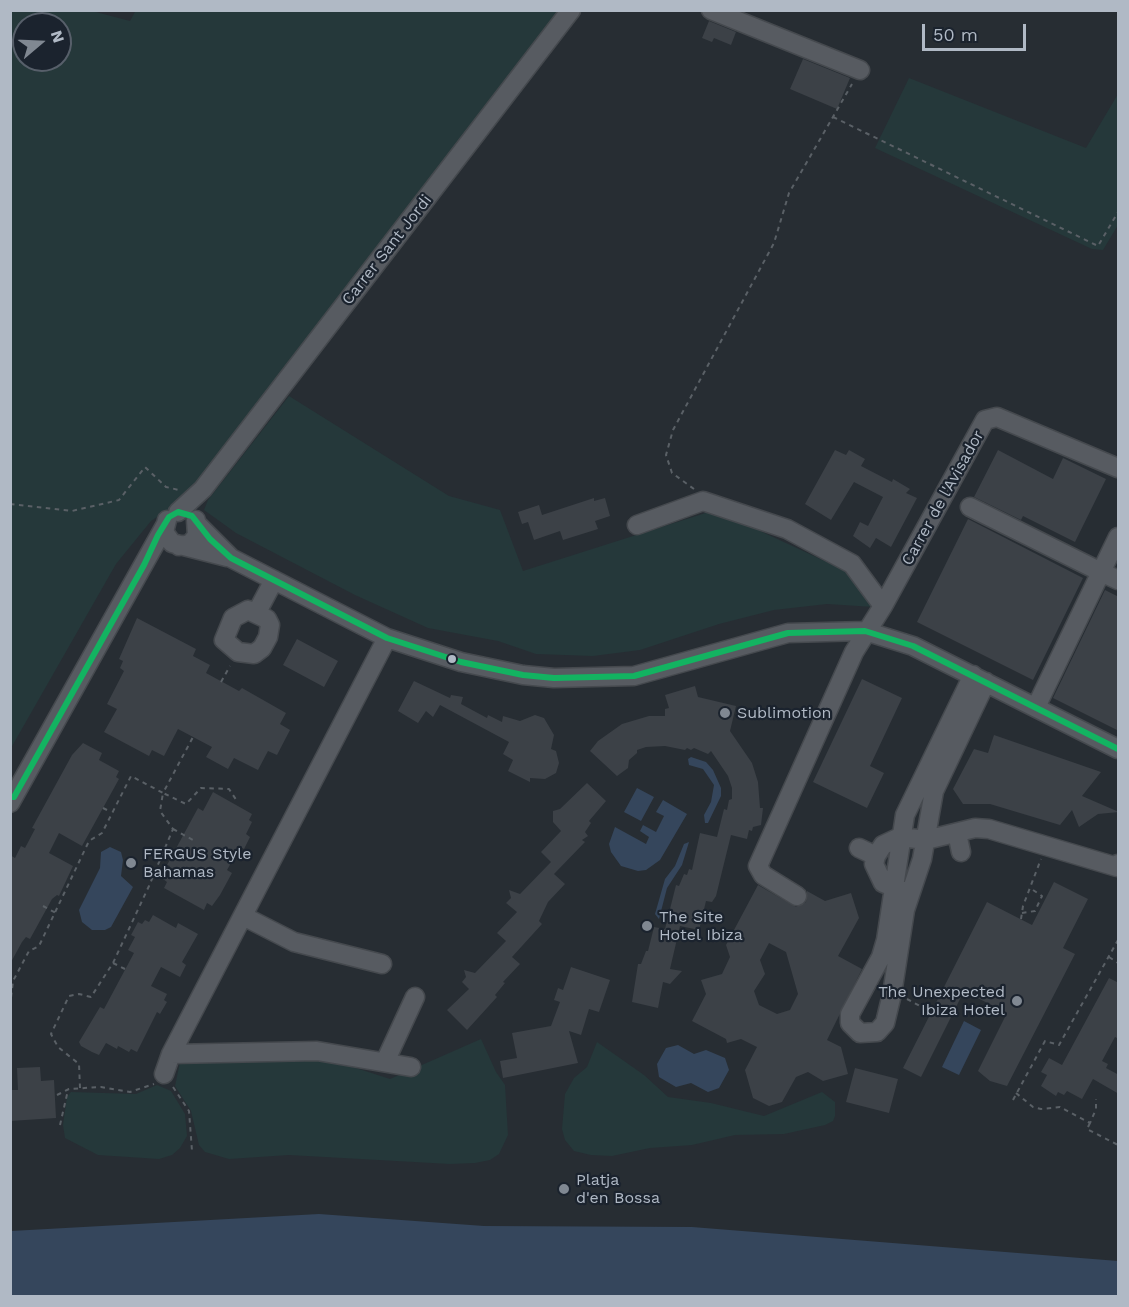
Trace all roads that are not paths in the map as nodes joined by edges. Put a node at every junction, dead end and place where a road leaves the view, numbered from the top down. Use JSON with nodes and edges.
{"nodes":[{"id":1,"x":571,"y":10,"type":"edge"},
{"id":2,"x":711,"y":10,"type":"edge"},
{"id":3,"x":861,"y":70,"type":"road end"},
{"id":4,"x":1119,"y":468,"type":"edge"},
{"id":5,"x":200,"y":492,"type":"junction"},
{"id":6,"x":970,"y":507,"type":"dead end"},
{"id":7,"x":178,"y":512,"type":"junction"},
{"id":8,"x":197,"y":523,"type":"junction"},
{"id":9,"x":637,"y":525,"type":"dead end"},
{"id":10,"x":165,"y":526,"type":"junction"},
{"id":11,"x":1119,"y":537,"type":"edge"},
{"id":12,"x":177,"y":546,"type":"junction"},
{"id":13,"x":231,"y":558,"type":"junction"},
{"id":14,"x":144,"y":565,"type":"junction"},
{"id":15,"x":1101,"y":572,"type":"junction"},
{"id":16,"x":274,"y":580,"type":"junction"},
{"id":17,"x":1119,"y":580,"type":"edge"},
{"id":18,"x":883,"y":606,"type":"junction"},
{"id":19,"x":257,"y":612,"type":"dead end"},
{"id":20,"x":865,"y":631,"type":"junction"},
{"id":21,"x":387,"y":638,"type":"junction"},
{"id":22,"x":980,"y":679,"type":"junction"},
{"id":23,"x":1036,"y":707,"type":"junction"},
{"id":24,"x":1119,"y":749,"type":"edge"},
{"id":25,"x":12,"y":799,"type":"edge"},
{"id":26,"x":957,"y":832,"type":"junction"},
{"id":27,"x":900,"y":837,"type":"junction"},
{"id":28,"x":926,"y":840,"type":"junction"},
{"id":29,"x":961,"y":852,"type":"dead end"},
{"id":30,"x":1118,"y":866,"type":"edge"},
{"id":31,"x":902,"y":891,"type":"junction"},
{"id":32,"x":797,"y":896,"type":"dead end"},
{"id":33,"x":243,"y":915,"type":"junction"},
{"id":34,"x":382,"y":964,"type":"dead end"},
{"id":35,"x":415,"y":997,"type":"dead end"},
{"id":36,"x":171,"y":1054,"type":"junction"},
{"id":37,"x":384,"y":1062,"type":"junction"},
{"id":38,"x":411,"y":1067,"type":"dead end"},
{"id":39,"x":160,"y":1078,"type":"road end"}],
"edges":[{"from":1,"to":5,"type":"street","name":"Carrer Sant Jordi"},
{"from":2,"to":3,"type":"street"},
{"from":4,"to":18,"type":"street","name":"Carrer de l'Avisador"},
{"from":5,"to":7,"type":"street","name":"Carrer Sant Jordi"},
{"from":5,"to":8,"type":"street","name":"Carrer Sant Jordi"},
{"from":6,"to":15,"type":"street","name":"Carrer de l'Avisador"},
{"from":7,"to":8,"type":"street"},
{"from":7,"to":10,"type":"street"},
{"from":8,"to":12,"type":"street"},
{"from":8,"to":13,"type":"street"},
{"from":9,"to":18,"type":"street"},
{"from":10,"to":12,"type":"street"},
{"from":10,"to":14,"type":"street"},
{"from":11,"to":15,"type":"street"},
{"from":12,"to":13,"type":"street"},
{"from":12,"to":14,"type":"street"},
{"from":13,"to":16,"type":"street"},
{"from":14,"to":25,"type":"street"},
{"from":15,"to":17,"type":"street","name":"Carrer de l'Avisador"},
{"from":15,"to":23,"type":"street"},
{"from":16,"to":19,"type":"street"},
{"from":16,"to":21,"type":"street"},
{"from":18,"to":20,"type":"street","name":"Carrer de l'Avisador"},
{"from":20,"to":21,"type":"street"},
{"from":20,"to":22,"type":"street"},
{"from":20,"to":32,"type":"street","name":"Carrer de l'Avisador"},
{"from":21,"to":33,"type":"street"},
{"from":22,"to":23,"type":"street"},
{"from":22,"to":27,"type":"street"},
{"from":22,"to":28,"type":"street"},
{"from":23,"to":24,"type":"street"},
{"from":26,"to":28,"type":"street"},
{"from":26,"to":29,"type":"street"},
{"from":26,"to":30,"type":"street"},
{"from":27,"to":28,"type":"street"},
{"from":27,"to":31,"type":"street"},
{"from":27,"to":31,"type":"street"},
{"from":28,"to":31,"type":"street"},
{"from":31,"to":31,"type":"street"},
{"from":33,"to":34,"type":"street"},
{"from":33,"to":36,"type":"street"},
{"from":35,"to":37,"type":"street"},
{"from":36,"to":37,"type":"street"},
{"from":36,"to":39,"type":"street"},
{"from":37,"to":38,"type":"street"}]}
